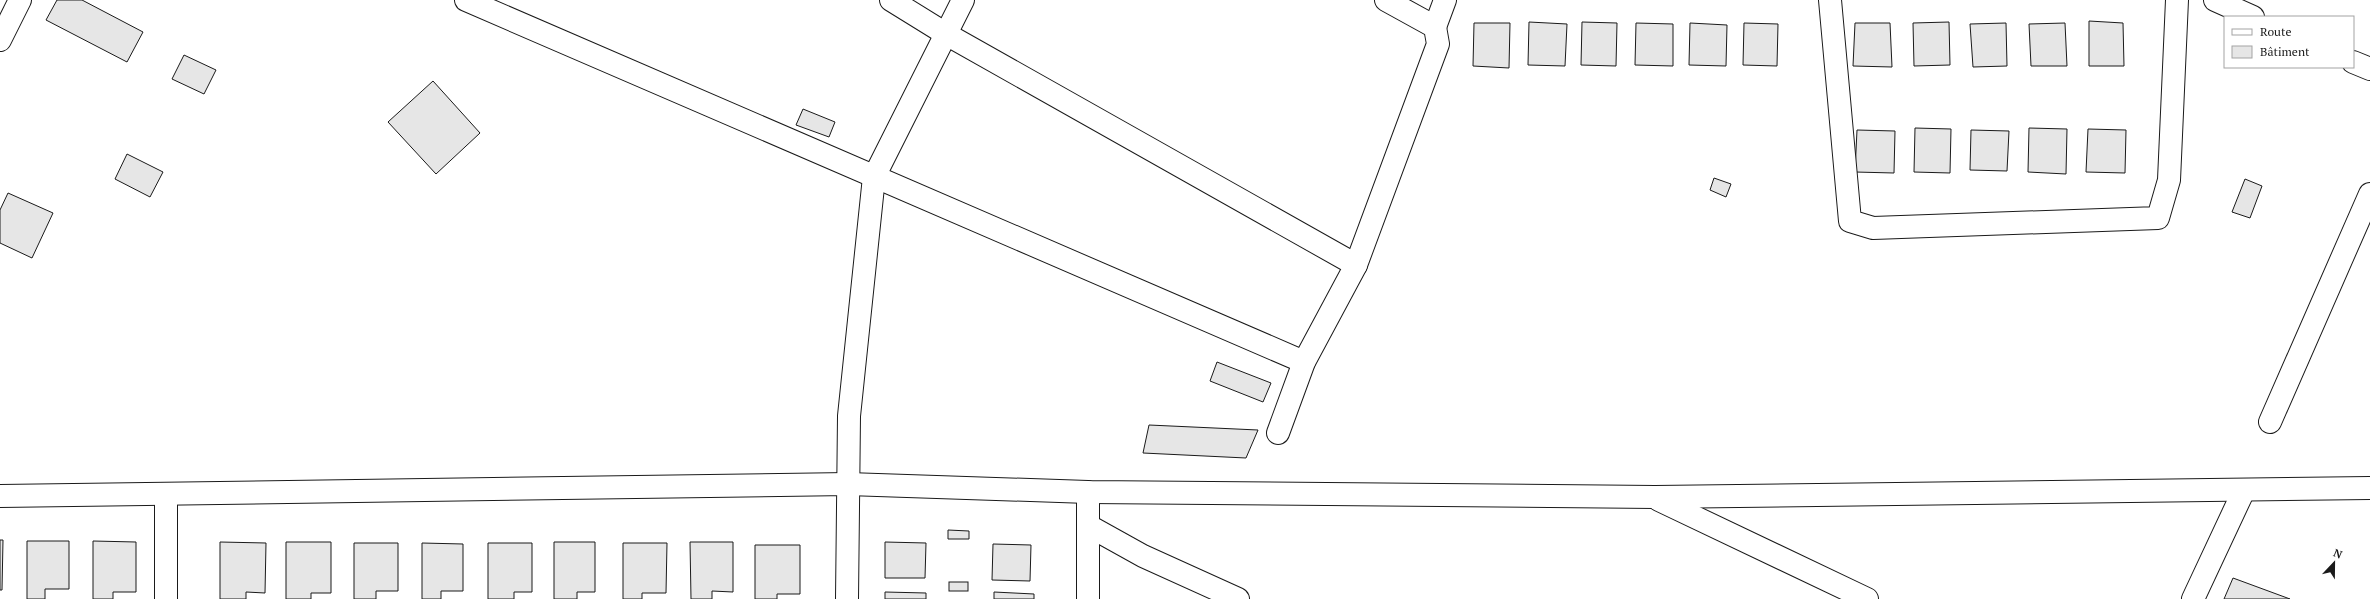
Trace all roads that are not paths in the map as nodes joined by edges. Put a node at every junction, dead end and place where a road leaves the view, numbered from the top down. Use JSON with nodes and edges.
{"nodes":[{"id":1,"x":20,"y":0,"type":"edge"},
{"id":2,"x":466,"y":0,"type":"edge"},
{"id":3,"x":891,"y":0,"type":"edge"},
{"id":4,"x":963,"y":0,"type":"edge"},
{"id":5,"x":1386,"y":0,"type":"edge"},
{"id":6,"x":1445,"y":0,"type":"edge"},
{"id":7,"x":1830,"y":0,"type":"edge"},
{"id":8,"x":2177,"y":0,"type":"edge"},
{"id":9,"x":2215,"y":0,"type":"edge"},
{"id":10,"x":2251,"y":16,"type":"edge"},
{"id":11,"x":1435,"y":27,"type":"junction"},
{"id":12,"x":946,"y":34,"type":"junction"},
{"id":13,"x":0,"y":40,"type":"edge"},
{"id":14,"x":2354,"y":62,"type":"edge"},
{"id":15,"x":2370,"y":69,"type":"edge"},
{"id":16,"x":874,"y":177,"type":"junction"},
{"id":17,"x":2370,"y":194,"type":"edge"},
{"id":18,"x":1356,"y":265,"type":"junction"},
{"id":19,"x":1304,"y":362,"type":"junction"},
{"id":20,"x":2270,"y":422,"type":"dead end"},
{"id":21,"x":1278,"y":433,"type":"dead end"},
{"id":22,"x":848,"y":484,"type":"junction"},
{"id":23,"x":2370,"y":488,"type":"edge"},
{"id":24,"x":2244,"y":490,"type":"junction"},
{"id":25,"x":1088,"y":492,"type":"junction"},
{"id":26,"x":166,"y":494,"type":"junction"},
{"id":27,"x":0,"y":496,"type":"edge"},
{"id":28,"x":1655,"y":497,"type":"junction"},
{"id":29,"x":1090,"y":526,"type":"junction"},
{"id":30,"x":166,"y":599,"type":"edge"},
{"id":31,"x":847,"y":599,"type":"edge"},
{"id":32,"x":1088,"y":599,"type":"edge"},
{"id":33,"x":1238,"y":599,"type":"edge"},
{"id":34,"x":1867,"y":599,"type":"edge"},
{"id":35,"x":2193,"y":599,"type":"edge"}],
"edges":[{"from":1,"to":13,"type":"street"},
{"from":2,"to":16,"type":"street"},
{"from":3,"to":12,"type":"street"},
{"from":4,"to":12,"type":"street"},
{"from":5,"to":11,"type":"street"},
{"from":6,"to":11,"type":"street"},
{"from":7,"to":8,"type":"street"},
{"from":9,"to":10,"type":"street"},
{"from":11,"to":18,"type":"street"},
{"from":12,"to":16,"type":"street"},
{"from":12,"to":18,"type":"street"},
{"from":14,"to":15,"type":"street"},
{"from":16,"to":19,"type":"street"},
{"from":16,"to":22,"type":"street"},
{"from":17,"to":20,"type":"street"},
{"from":18,"to":19,"type":"street"},
{"from":19,"to":21,"type":"street"},
{"from":22,"to":25,"type":"street"},
{"from":22,"to":26,"type":"street"},
{"from":22,"to":31,"type":"street"},
{"from":23,"to":24,"type":"street"},
{"from":24,"to":28,"type":"street"},
{"from":24,"to":35,"type":"street"},
{"from":25,"to":28,"type":"street"},
{"from":25,"to":29,"type":"street"},
{"from":26,"to":27,"type":"street"},
{"from":26,"to":30,"type":"street"},
{"from":28,"to":34,"type":"street"},
{"from":29,"to":32,"type":"street"},
{"from":29,"to":33,"type":"street"}]}
